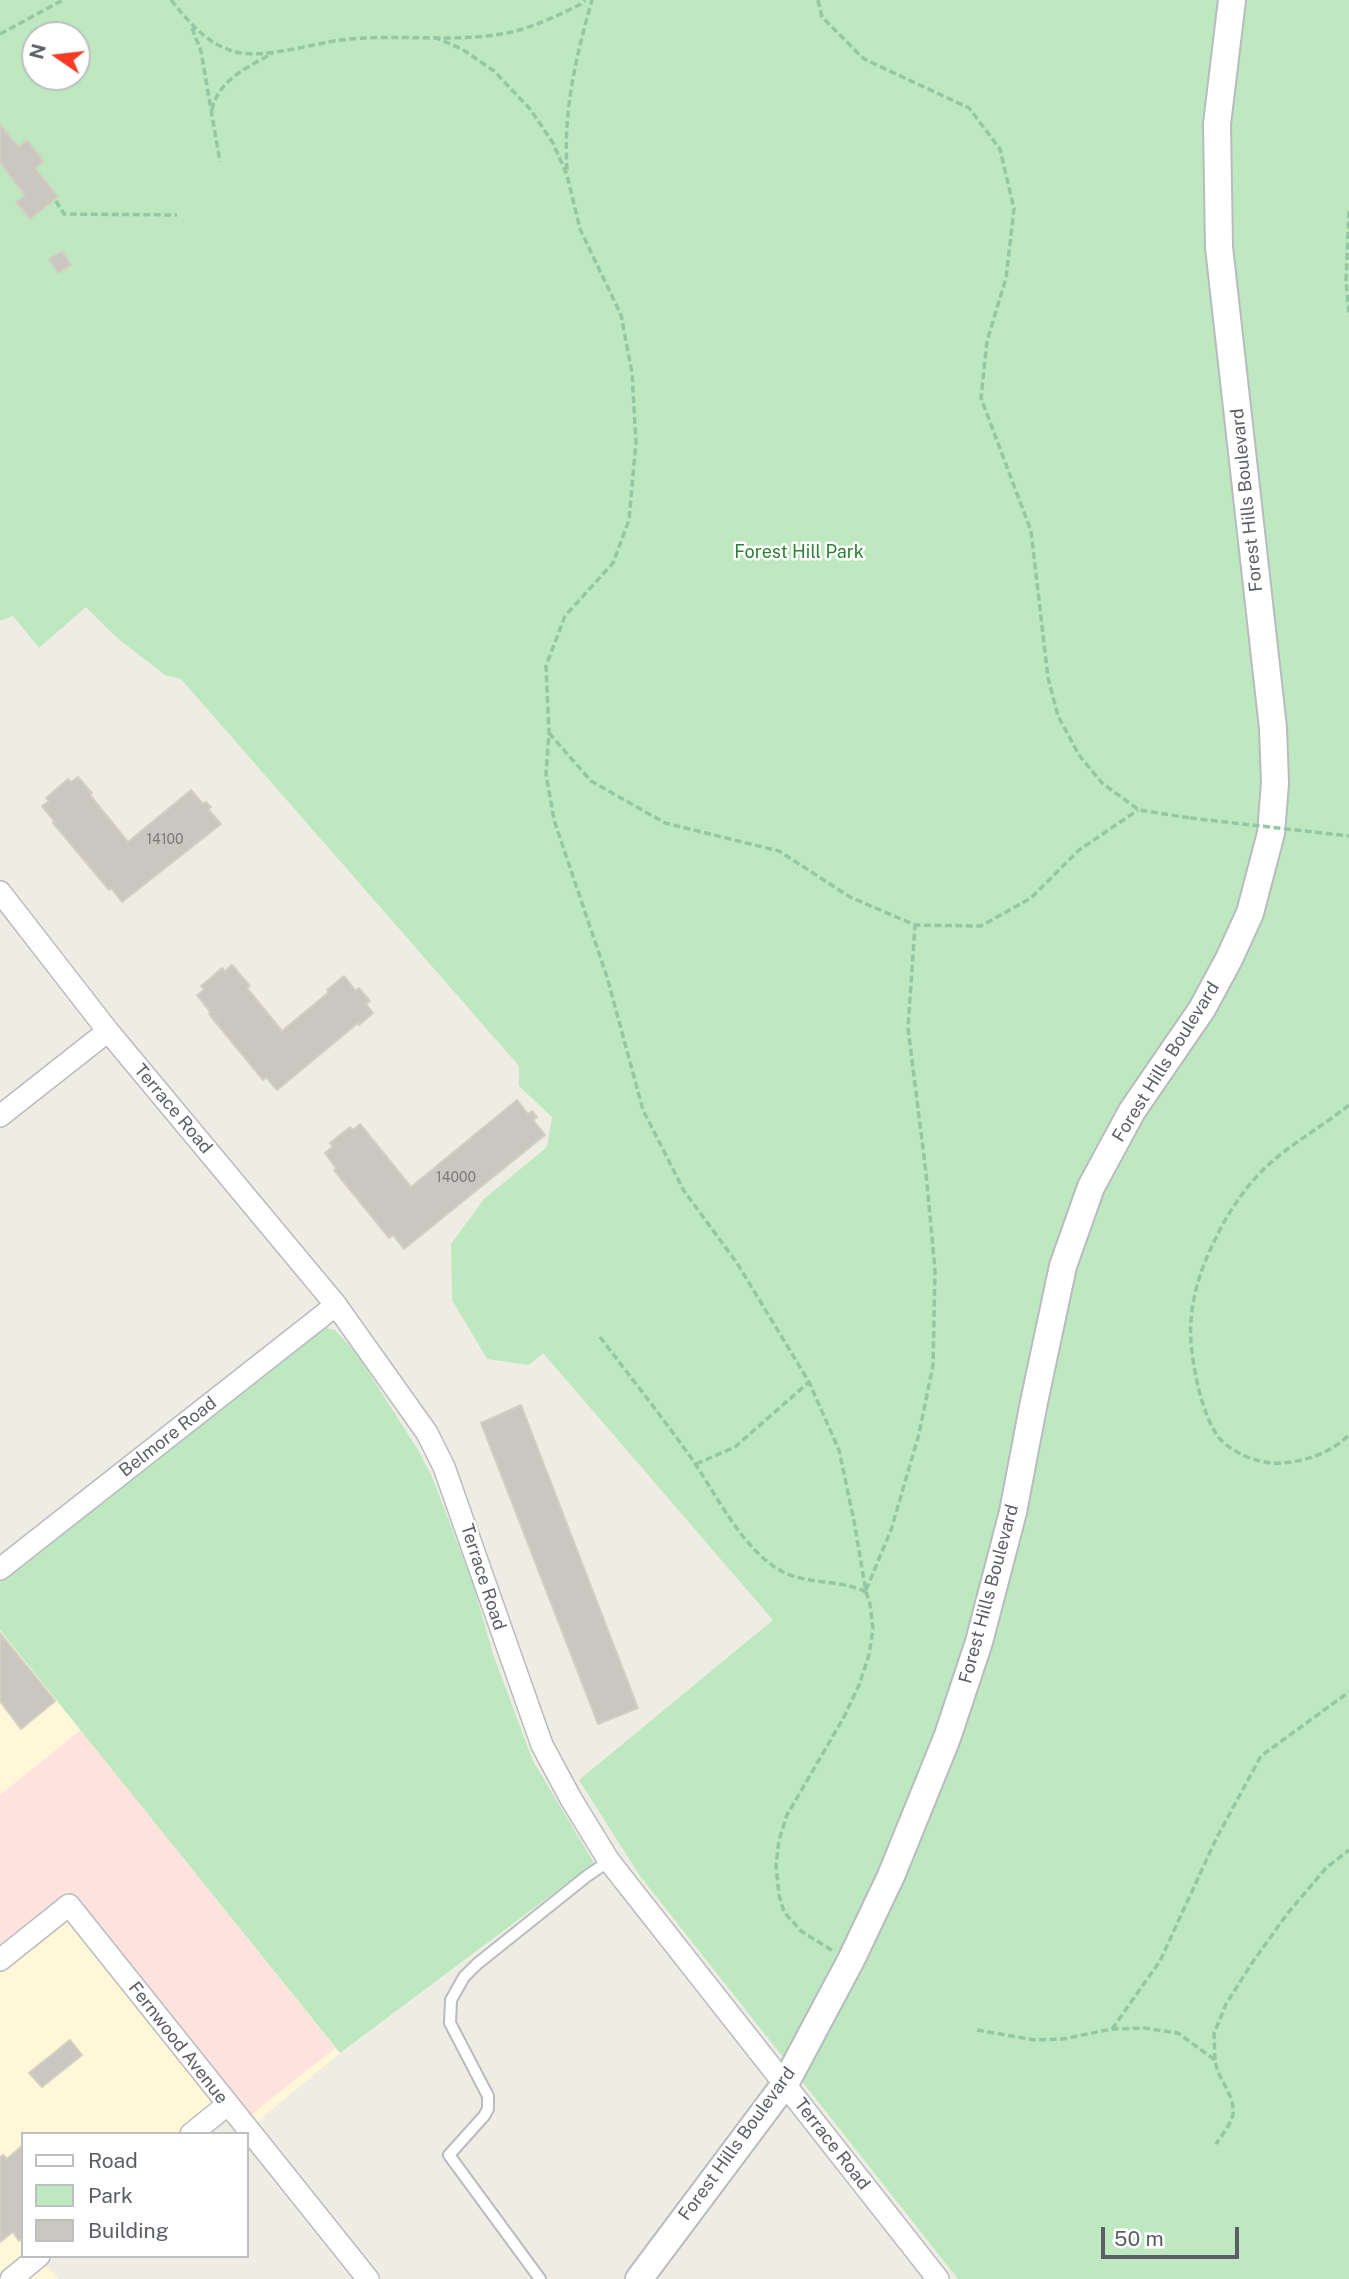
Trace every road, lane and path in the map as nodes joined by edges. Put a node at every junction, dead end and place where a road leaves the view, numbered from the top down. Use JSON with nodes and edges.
{"nodes":[{"id":1,"x":63,"y":0,"type":"edge"},
{"id":2,"x":171,"y":0,"type":"edge"},
{"id":3,"x":585,"y":0,"type":"edge"},
{"id":4,"x":593,"y":0,"type":"edge"},
{"id":5,"x":818,"y":0,"type":"edge"},
{"id":6,"x":1232,"y":0,"type":"edge"},
{"id":7,"x":190,"y":23,"type":"junction"},
{"id":8,"x":0,"y":34,"type":"edge"},
{"id":9,"x":434,"y":37,"type":"junction"},
{"id":10,"x":277,"y":51,"type":"junction"},
{"id":11,"x":211,"y":116,"type":"junction"},
{"id":12,"x":220,"y":162,"type":"dead end"},
{"id":13,"x":567,"y":175,"type":"junction"},
{"id":14,"x":56,"y":201,"type":"dead end"},
{"id":15,"x":1349,"y":211,"type":"edge"},
{"id":16,"x":177,"y":215,"type":"dead end"},
{"id":17,"x":1349,"y":316,"type":"edge"},
{"id":18,"x":549,"y":733,"type":"junction"},
{"id":19,"x":1139,"y":810,"type":"junction"},
{"id":20,"x":1349,"y":836,"type":"edge"},
{"id":21,"x":0,"y":892,"type":"edge"},
{"id":22,"x":915,"y":925,"type":"junction"},
{"id":23,"x":108,"y":1031,"type":"junction"},
{"id":24,"x":1349,"y":1105,"type":"edge"},
{"id":25,"x":0,"y":1116,"type":"edge"},
{"id":26,"x":336,"y":1305,"type":"junction"},
{"id":27,"x":600,"y":1337,"type":"dead end"},
{"id":28,"x":809,"y":1382,"type":"junction"},
{"id":29,"x":1349,"y":1435,"type":"edge"},
{"id":30,"x":696,"y":1464,"type":"junction"},
{"id":31,"x":0,"y":1569,"type":"edge"},
{"id":32,"x":866,"y":1592,"type":"junction"},
{"id":33,"x":1349,"y":1692,"type":"edge"},
{"id":34,"x":1349,"y":1850,"type":"edge"},
{"id":35,"x":609,"y":1861,"type":"junction"},
{"id":36,"x":0,"y":1960,"type":"edge"},
{"id":37,"x":851,"y":1960,"type":"junction"},
{"id":38,"x":977,"y":2029,"type":"dead end"},
{"id":39,"x":1112,"y":2029,"type":"junction"},
{"id":40,"x":1214,"y":2060,"type":"junction"},
{"id":41,"x":785,"y":2084,"type":"junction"},
{"id":42,"x":227,"y":2105,"type":"junction"},
{"id":43,"x":193,"y":2132,"type":"edge"},
{"id":44,"x":1216,"y":2144,"type":"dead end"},
{"id":45,"x":37,"y":2258,"type":"edge"},
{"id":46,"x":11,"y":2279,"type":"edge"},
{"id":47,"x":368,"y":2279,"type":"edge"},
{"id":48,"x":540,"y":2279,"type":"edge"},
{"id":49,"x":639,"y":2279,"type":"edge"},
{"id":50,"x":938,"y":2279,"type":"edge"}],
"edges":[{"from":1,"to":8,"type":"path"},
{"from":2,"to":7,"type":"path"},
{"from":3,"to":9,"type":"path"},
{"from":4,"to":13,"type":"path"},
{"from":5,"to":19,"type":"path"},
{"from":6,"to":37,"type":"street","name":"Forest Hills Boulevard"},
{"from":7,"to":10,"type":"path"},
{"from":7,"to":11,"type":"path"},
{"from":9,"to":10,"type":"path"},
{"from":9,"to":13,"type":"path"},
{"from":10,"to":11,"type":"path"},
{"from":11,"to":12,"type":"path"},
{"from":13,"to":18,"type":"path"},
{"from":14,"to":16,"type":"path"},
{"from":15,"to":17,"type":"path"},
{"from":18,"to":22,"type":"path"},
{"from":18,"to":28,"type":"path"},
{"from":19,"to":20,"type":"path","bridge":true},
{"from":19,"to":22,"type":"path"},
{"from":21,"to":23,"type":"street","name":"Terrace Road"},
{"from":22,"to":32,"type":"path"},
{"from":23,"to":25,"type":"street"},
{"from":23,"to":26,"type":"street","name":"Terrace Road"},
{"from":24,"to":29,"type":"path"},
{"from":26,"to":31,"type":"street","name":"Belmore Road"},
{"from":26,"to":35,"type":"street","name":"Terrace Road"},
{"from":27,"to":30,"type":"path"},
{"from":28,"to":30,"type":"path"},
{"from":28,"to":32,"type":"path"},
{"from":30,"to":32,"type":"path"},
{"from":32,"to":37,"type":"path"},
{"from":33,"to":39,"type":"path"},
{"from":34,"to":40,"type":"path"},
{"from":35,"to":41,"type":"street","name":"Terrace Road"},
{"from":35,"to":48,"type":"lane"},
{"from":36,"to":42,"type":"street","name":"Fernwood Avenue"},
{"from":37,"to":41,"type":"street","name":"Forest Hills Boulevard"},
{"from":38,"to":39,"type":"path"},
{"from":39,"to":40,"type":"path"},
{"from":40,"to":44,"type":"path"},
{"from":41,"to":49,"type":"street","name":"Forest Hills Boulevard"},
{"from":41,"to":50,"type":"street","name":"Terrace Road"},
{"from":42,"to":43,"type":"street"},
{"from":42,"to":47,"type":"street","name":"Fernwood Avenue"},
{"from":45,"to":46,"type":"street"}]}
